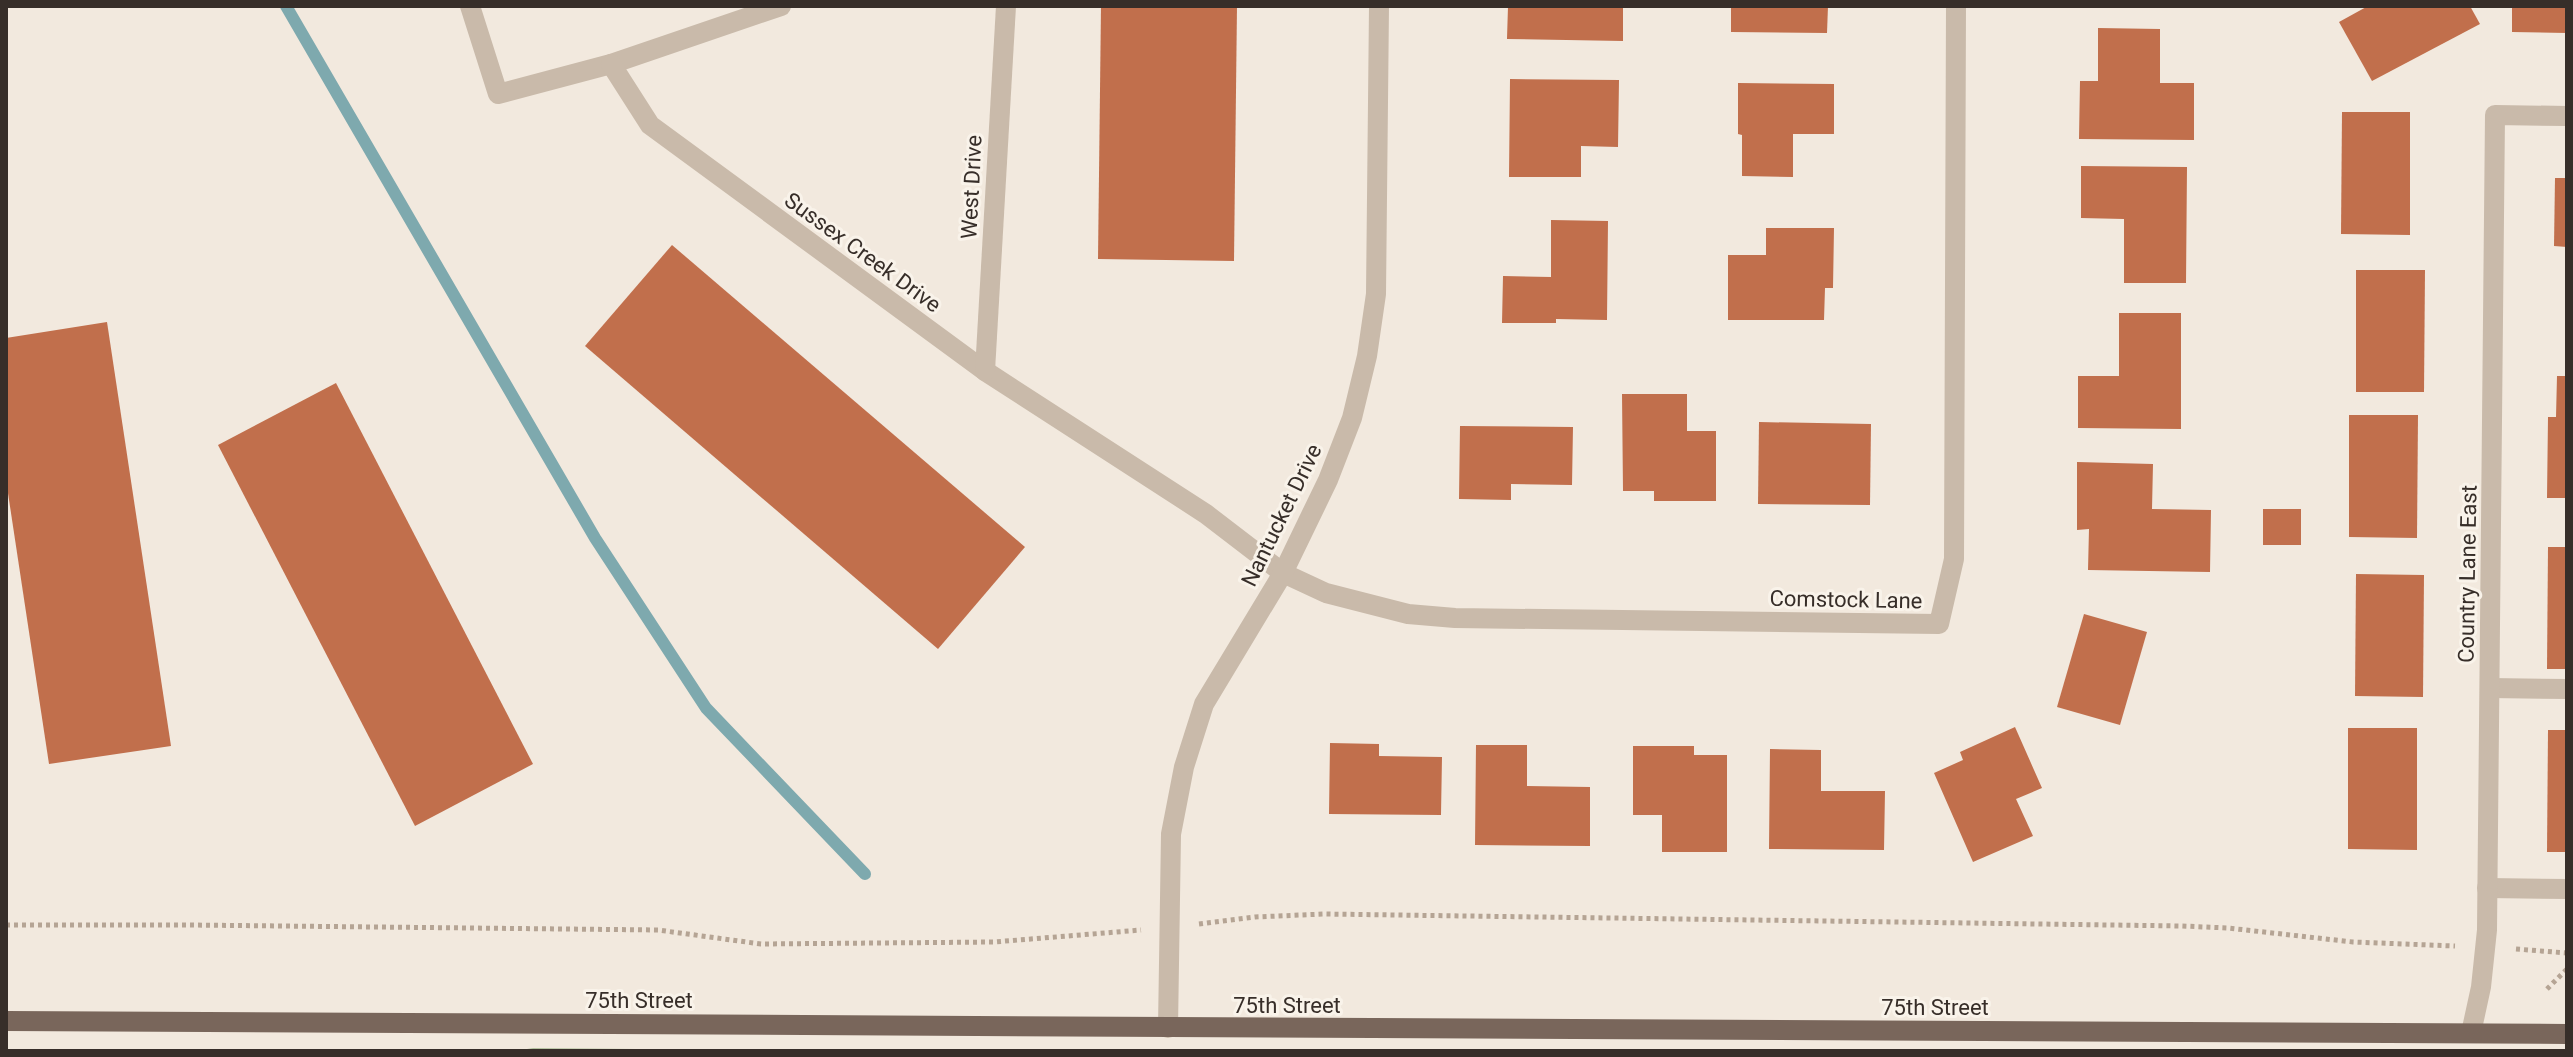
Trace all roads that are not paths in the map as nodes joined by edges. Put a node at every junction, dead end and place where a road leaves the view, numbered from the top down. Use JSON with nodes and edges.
{"nodes":[{"id":1,"x":470,"y":6,"type":"edge"},
{"id":2,"x":781,"y":6,"type":"edge"},
{"id":3,"x":1006,"y":6,"type":"edge"},
{"id":4,"x":1379,"y":6,"type":"edge"},
{"id":5,"x":1956,"y":6,"type":"edge"},
{"id":6,"x":611,"y":64,"type":"junction"},
{"id":7,"x":2567,"y":116,"type":"edge"},
{"id":8,"x":985,"y":371,"type":"junction"},
{"id":9,"x":1283,"y":573,"type":"junction"},
{"id":10,"x":2490,"y":688,"type":"junction"},
{"id":11,"x":2567,"y":689,"type":"edge"},
{"id":12,"x":2487,"y":888,"type":"junction"},
{"id":13,"x":2567,"y":889,"type":"edge"},
{"id":14,"x":6,"y":1021,"type":"edge"},
{"id":15,"x":1168,"y":1028,"type":"junction"},
{"id":16,"x":2471,"y":1033,"type":"junction"},
{"id":17,"x":2567,"y":1034,"type":"edge"}],
"edges":[{"from":1,"to":6,"type":"street"},
{"from":2,"to":6,"type":"street"},
{"from":3,"to":8,"type":"street","name":"West Drive"},
{"from":4,"to":9,"type":"street","name":"Nantucket Drive"},
{"from":5,"to":9,"type":"street","name":"Comstock Lane"},
{"from":6,"to":8,"type":"street","name":"Sussex Creek Drive"},
{"from":7,"to":10,"type":"street","name":"Country Lane East"},
{"from":8,"to":9,"type":"street","name":"Sussex Creek Drive"},
{"from":9,"to":15,"type":"street","name":"Nantucket Drive"},
{"from":10,"to":11,"type":"street"},
{"from":10,"to":12,"type":"street","name":"Country Lane East"},
{"from":12,"to":13,"type":"street"},
{"from":12,"to":16,"type":"street","name":"Country Lane East"},
{"from":14,"to":15,"type":"main road","name":"75th Street"},
{"from":15,"to":16,"type":"main road","name":"75th Street"},
{"from":16,"to":17,"type":"main road","name":"75th Street"}]}
